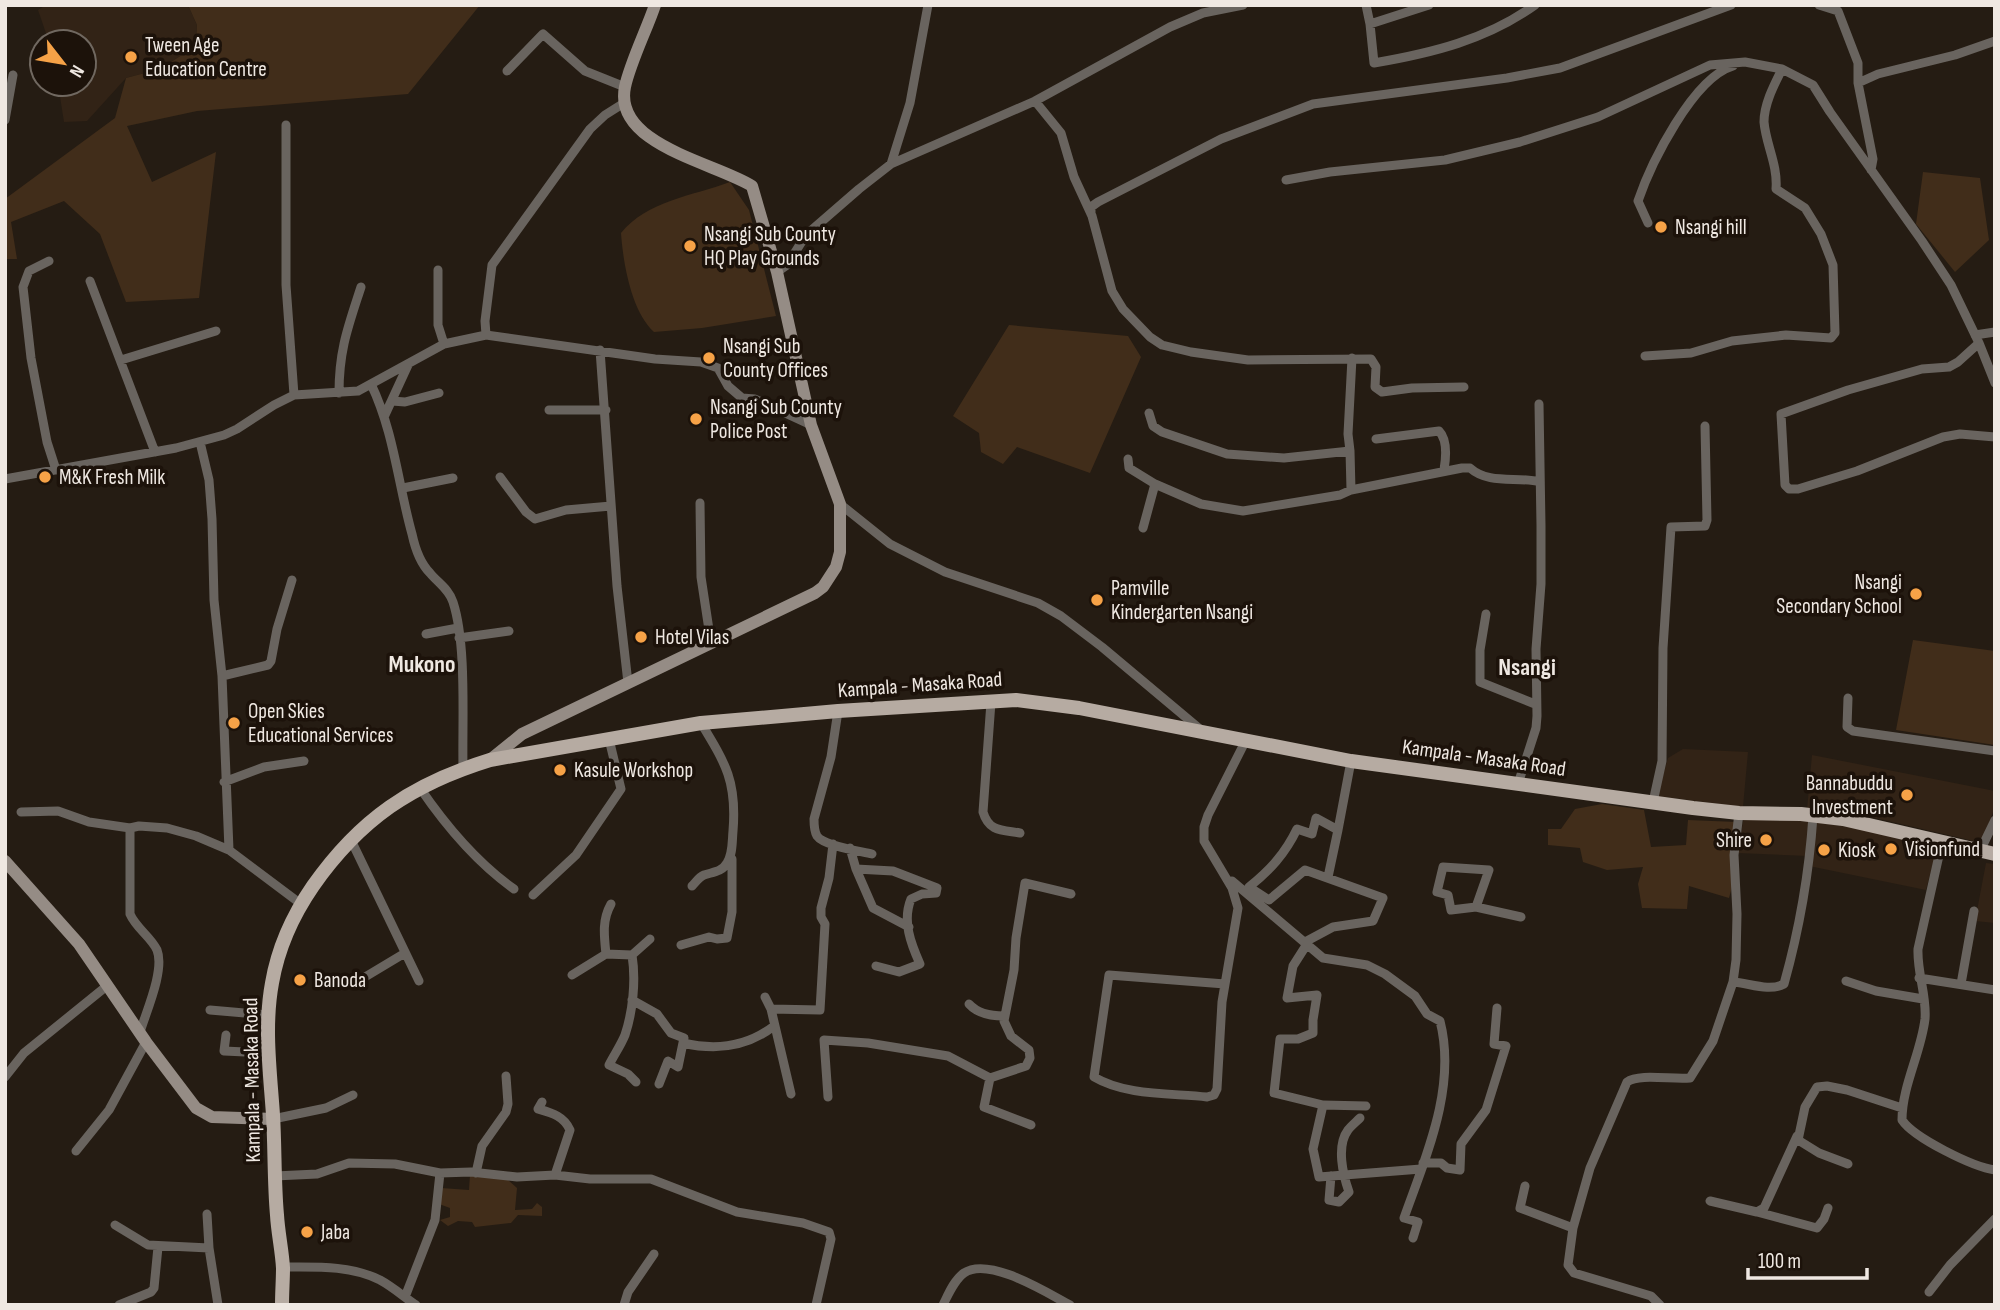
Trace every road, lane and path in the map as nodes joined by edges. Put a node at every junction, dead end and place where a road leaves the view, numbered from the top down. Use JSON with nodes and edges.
{"nodes":[{"id":1,"x":655,"y":5,"type":"edge"},
{"id":2,"x":918,"y":5,"type":"edge"},
{"id":3,"x":1243,"y":5,"type":"edge"},
{"id":4,"x":1366,"y":5,"type":"edge"},
{"id":5,"x":1429,"y":5,"type":"edge"},
{"id":6,"x":1535,"y":5,"type":"edge"},
{"id":7,"x":1731,"y":5,"type":"edge"},
{"id":8,"x":1819,"y":5,"type":"edge"},
{"id":9,"x":928,"y":6,"type":"edge"},
{"id":10,"x":1838,"y":8,"type":"edge"},
{"id":11,"x":1370,"y":24,"type":"junction"},
{"id":12,"x":1995,"y":41,"type":"edge"},
{"id":13,"x":1745,"y":62,"type":"junction"},
{"id":14,"x":1782,"y":69,"type":"junction"},
{"id":15,"x":507,"y":71,"type":"dead end"},
{"id":16,"x":13,"y":75,"type":"dead end"},
{"id":17,"x":1857,"y":83,"type":"junction"},
{"id":18,"x":625,"y":87,"type":"junction"},
{"id":19,"x":1035,"y":102,"type":"junction"},
{"id":20,"x":624,"y":103,"type":"junction"},
{"id":21,"x":5,"y":120,"type":"edge"},
{"id":22,"x":286,"y":125,"type":"dead end"},
{"id":23,"x":891,"y":164,"type":"junction"},
{"id":24,"x":1871,"y":170,"type":"junction"},
{"id":25,"x":1286,"y":180,"type":"dead end"},
{"id":26,"x":1091,"y":216,"type":"junction"},
{"id":27,"x":1648,"y":223,"type":"dead end"},
{"id":28,"x":49,"y":261,"type":"dead end"},
{"id":29,"x":438,"y":270,"type":"dead end"},
{"id":30,"x":777,"y":272,"type":"junction"},
{"id":31,"x":90,"y":281,"type":"dead end"},
{"id":32,"x":361,"y":287,"type":"dead end"},
{"id":33,"x":216,"y":331,"type":"dead end"},
{"id":34,"x":1995,"y":332,"type":"edge"},
{"id":35,"x":486,"y":335,"type":"junction"},
{"id":36,"x":1977,"y":339,"type":"junction"},
{"id":37,"x":444,"y":344,"type":"junction"},
{"id":38,"x":600,"y":350,"type":"junction"},
{"id":39,"x":1645,"y":356,"type":"dead end"},
{"id":40,"x":1352,"y":358,"type":"junction"},
{"id":41,"x":121,"y":360,"type":"junction"},
{"id":42,"x":408,"y":365,"type":"junction"},
{"id":43,"x":1995,"y":383,"type":"edge"},
{"id":44,"x":371,"y":384,"type":"junction"},
{"id":45,"x":1464,"y":387,"type":"dead end"},
{"id":46,"x":339,"y":393,"type":"junction"},
{"id":47,"x":439,"y":393,"type":"dead end"},
{"id":48,"x":294,"y":395,"type":"junction"},
{"id":49,"x":392,"y":401,"type":"junction"},
{"id":50,"x":1539,"y":404,"type":"dead end"},
{"id":51,"x":549,"y":410,"type":"dead end"},
{"id":52,"x":606,"y":410,"type":"junction"},
{"id":53,"x":1149,"y":413,"type":"dead end"},
{"id":54,"x":384,"y":417,"type":"junction"},
{"id":55,"x":811,"y":425,"type":"junction"},
{"id":56,"x":1705,"y":426,"type":"dead end"},
{"id":57,"x":1995,"y":437,"type":"edge"},
{"id":58,"x":1376,"y":439,"type":"dead end"},
{"id":59,"x":200,"y":442,"type":"junction"},
{"id":60,"x":1350,"y":451,"type":"junction"},
{"id":61,"x":155,"y":452,"type":"junction"},
{"id":62,"x":1128,"y":459,"type":"dead end"},
{"id":63,"x":56,"y":470,"type":"junction"},
{"id":64,"x":1444,"y":470,"type":"junction"},
{"id":65,"x":500,"y":477,"type":"dead end"},
{"id":66,"x":453,"y":478,"type":"dead end"},
{"id":67,"x":5,"y":479,"type":"edge"},
{"id":68,"x":1540,"y":482,"type":"junction"},
{"id":69,"x":1155,"y":484,"type":"junction"},
{"id":70,"x":403,"y":488,"type":"junction"},
{"id":71,"x":1351,"y":490,"type":"junction"},
{"id":72,"x":700,"y":503,"type":"dead end"},
{"id":73,"x":840,"y":504,"type":"junction"},
{"id":74,"x":611,"y":506,"type":"junction"},
{"id":75,"x":1143,"y":528,"type":"dead end"},
{"id":76,"x":292,"y":580,"type":"dead end"},
{"id":77,"x":1486,"y":614,"type":"dead end"},
{"id":78,"x":509,"y":631,"type":"dead end"},
{"id":79,"x":458,"y":633,"type":"junction"},
{"id":80,"x":426,"y":634,"type":"dead end"},
{"id":81,"x":711,"y":643,"type":"junction"},
{"id":82,"x":222,"y":676,"type":"junction"},
{"id":83,"x":628,"y":683,"type":"junction"},
{"id":84,"x":1848,"y":698,"type":"dead end"},
{"id":85,"x":991,"y":702,"type":"junction"},
{"id":86,"x":1535,"y":704,"type":"junction"},
{"id":87,"x":838,"y":711,"type":"junction"},
{"id":88,"x":701,"y":723,"type":"junction"},
{"id":89,"x":1203,"y":731,"type":"junction"},
{"id":90,"x":609,"y":739,"type":"junction"},
{"id":91,"x":1245,"y":740,"type":"junction"},
{"id":92,"x":1995,"y":751,"type":"edge"},
{"id":93,"x":490,"y":760,"type":"junction"},
{"id":94,"x":304,"y":761,"type":"dead end"},
{"id":95,"x":1351,"y":761,"type":"junction"},
{"id":96,"x":463,"y":768,"type":"junction"},
{"id":97,"x":224,"y":782,"type":"junction"},
{"id":98,"x":1518,"y":784,"type":"junction"},
{"id":99,"x":419,"y":788,"type":"junction"},
{"id":100,"x":1653,"y":802,"type":"junction"},
{"id":101,"x":21,"y":812,"type":"dead end"},
{"id":102,"x":1739,"y":813,"type":"junction"},
{"id":103,"x":1813,"y":816,"type":"junction"},
{"id":104,"x":1995,"y":820,"type":"edge"},
{"id":105,"x":130,"y":828,"type":"junction"},
{"id":106,"x":1338,"y":830,"type":"junction"},
{"id":107,"x":1020,"y":833,"type":"dead end"},
{"id":108,"x":350,"y":838,"type":"junction"},
{"id":109,"x":1942,"y":842,"type":"junction"},
{"id":110,"x":833,"y":844,"type":"junction"},
{"id":111,"x":849,"y":848,"type":"junction"},
{"id":112,"x":229,"y":850,"type":"junction"},
{"id":113,"x":1987,"y":852,"type":"edge"},
{"id":114,"x":732,"y":854,"type":"junction"},
{"id":115,"x":872,"y":854,"type":"dead end"},
{"id":116,"x":6,"y":864,"type":"edge"},
{"id":117,"x":856,"y":869,"type":"junction"},
{"id":118,"x":1328,"y":877,"type":"junction"},
{"id":119,"x":1227,"y":878,"type":"junction"},
{"id":120,"x":692,"y":886,"type":"dead end"},
{"id":121,"x":514,"y":889,"type":"dead end"},
{"id":122,"x":1071,"y":894,"type":"dead end"},
{"id":123,"x":533,"y":895,"type":"dead end"},
{"id":124,"x":301,"y":904,"type":"junction"},
{"id":125,"x":611,"y":904,"type":"dead end"},
{"id":126,"x":1476,"y":907,"type":"junction"},
{"id":127,"x":1974,"y":911,"type":"dead end"},
{"id":128,"x":1521,"y":917,"type":"dead end"},
{"id":129,"x":909,"y":927,"type":"junction"},
{"id":130,"x":650,"y":939,"type":"dead end"},
{"id":131,"x":1306,"y":943,"type":"junction"},
{"id":132,"x":681,"y":945,"type":"dead end"},
{"id":133,"x":405,"y":953,"type":"junction"},
{"id":134,"x":606,"y":954,"type":"junction"},
{"id":135,"x":632,"y":956,"type":"junction"},
{"id":136,"x":876,"y":966,"type":"dead end"},
{"id":137,"x":572,"y":975,"type":"dead end"},
{"id":138,"x":1919,"y":978,"type":"junction"},
{"id":139,"x":360,"y":980,"type":"dead end"},
{"id":140,"x":419,"y":981,"type":"dead end"},
{"id":141,"x":1846,"y":981,"type":"dead end"},
{"id":142,"x":1733,"y":982,"type":"junction"},
{"id":143,"x":1225,"y":984,"type":"junction"},
{"id":144,"x":1961,"y":984,"type":"junction"},
{"id":145,"x":108,"y":985,"type":"junction"},
{"id":146,"x":1995,"y":990,"type":"edge"},
{"id":147,"x":765,"y":998,"type":"dead end"},
{"id":148,"x":1923,"y":999,"type":"junction"},
{"id":149,"x":632,"y":1000,"type":"junction"},
{"id":150,"x":969,"y":1004,"type":"dead end"},
{"id":151,"x":1497,"y":1008,"type":"dead end"},
{"id":152,"x":771,"y":1009,"type":"junction"},
{"id":153,"x":210,"y":1010,"type":"dead end"},
{"id":154,"x":268,"y":1015,"type":"junction"},
{"id":155,"x":1004,"y":1016,"type":"junction"},
{"id":156,"x":774,"y":1026,"type":"junction"},
{"id":157,"x":226,"y":1035,"type":"dead end"},
{"id":158,"x":143,"y":1037,"type":"junction"},
{"id":159,"x":684,"y":1043,"type":"junction"},
{"id":160,"x":269,"y":1053,"type":"junction"},
{"id":161,"x":506,"y":1076,"type":"dead end"},
{"id":162,"x":5,"y":1077,"type":"edge"},
{"id":163,"x":990,"y":1078,"type":"junction"},
{"id":164,"x":636,"y":1082,"type":"dead end"},
{"id":165,"x":659,"y":1084,"type":"dead end"},
{"id":166,"x":791,"y":1094,"type":"dead end"},
{"id":167,"x":354,"y":1095,"type":"dead end"},
{"id":168,"x":828,"y":1097,"type":"dead end"},
{"id":169,"x":542,"y":1102,"type":"dead end"},
{"id":170,"x":1323,"y":1104,"type":"junction"},
{"id":171,"x":1366,"y":1105,"type":"dead end"},
{"id":172,"x":1902,"y":1108,"type":"junction"},
{"id":173,"x":1360,"y":1118,"type":"dead end"},
{"id":174,"x":273,"y":1119,"type":"junction"},
{"id":175,"x":1031,"y":1125,"type":"dead end"},
{"id":176,"x":1797,"y":1136,"type":"junction"},
{"id":177,"x":76,"y":1151,"type":"dead end"},
{"id":178,"x":1848,"y":1164,"type":"dead end"},
{"id":179,"x":1422,"y":1166,"type":"junction"},
{"id":180,"x":1995,"y":1170,"type":"edge"},
{"id":181,"x":476,"y":1173,"type":"junction"},
{"id":182,"x":440,"y":1174,"type":"junction"},
{"id":183,"x":555,"y":1175,"type":"junction"},
{"id":184,"x":1343,"y":1175,"type":"junction"},
{"id":185,"x":275,"y":1176,"type":"junction"},
{"id":186,"x":1331,"y":1176,"type":"junction"},
{"id":187,"x":1525,"y":1186,"type":"dead end"},
{"id":188,"x":1710,"y":1201,"type":"dead end"},
{"id":189,"x":1828,"y":1208,"type":"dead end"},
{"id":190,"x":1757,"y":1212,"type":"junction"},
{"id":191,"x":207,"y":1214,"type":"dead end"},
{"id":192,"x":1995,"y":1219,"type":"edge"},
{"id":193,"x":115,"y":1225,"type":"dead end"},
{"id":194,"x":1573,"y":1228,"type":"junction"},
{"id":195,"x":1413,"y":1238,"type":"dead end"},
{"id":196,"x":158,"y":1247,"type":"junction"},
{"id":197,"x":209,"y":1248,"type":"junction"},
{"id":198,"x":654,"y":1254,"type":"dead end"},
{"id":199,"x":283,"y":1267,"type":"junction"},
{"id":200,"x":1929,"y":1292,"type":"dead end"},
{"id":201,"x":405,"y":1297,"type":"junction"},
{"id":202,"x":119,"y":1305,"type":"edge"},
{"id":203,"x":218,"y":1305,"type":"edge"},
{"id":204,"x":282,"y":1305,"type":"edge"},
{"id":205,"x":416,"y":1305,"type":"edge"},
{"id":206,"x":624,"y":1305,"type":"edge"},
{"id":207,"x":816,"y":1305,"type":"edge"},
{"id":208,"x":943,"y":1305,"type":"edge"},
{"id":209,"x":1070,"y":1305,"type":"edge"},
{"id":210,"x":1660,"y":1305,"type":"edge"}],
"edges":[{"from":1,"to":18,"type":"street"},
{"from":2,"to":9,"type":"street"},
{"from":3,"to":19,"type":"street"},
{"from":4,"to":11,"type":"street"},
{"from":5,"to":11,"type":"street"},
{"from":6,"to":11,"type":"street"},
{"from":7,"to":26,"type":"street"},
{"from":8,"to":10,"type":"street"},
{"from":9,"to":23,"type":"street"},
{"from":10,"to":17,"type":"street"},
{"from":12,"to":17,"type":"street"},
{"from":13,"to":14,"type":"street"},
{"from":13,"to":25,"type":"street"},
{"from":13,"to":27,"type":"street"},
{"from":14,"to":24,"type":"street"},
{"from":14,"to":39,"type":"street"},
{"from":15,"to":18,"type":"street"},
{"from":16,"to":21,"type":"street"},
{"from":17,"to":24,"type":"street"},
{"from":18,"to":20,"type":"street"},
{"from":19,"to":23,"type":"street"},
{"from":19,"to":26,"type":"street"},
{"from":20,"to":30,"type":"street"},
{"from":20,"to":35,"type":"street"},
{"from":22,"to":48,"type":"street"},
{"from":23,"to":30,"type":"street"},
{"from":24,"to":36,"type":"street"},
{"from":26,"to":40,"type":"street"},
{"from":28,"to":63,"type":"street"},
{"from":29,"to":37,"type":"street"},
{"from":30,"to":55,"type":"street"},
{"from":31,"to":41,"type":"street"},
{"from":32,"to":46,"type":"street"},
{"from":33,"to":41,"type":"street"},
{"from":34,"to":36,"type":"street"},
{"from":35,"to":37,"type":"street"},
{"from":35,"to":38,"type":"street"},
{"from":36,"to":43,"type":"street"},
{"from":36,"to":57,"type":"street"},
{"from":37,"to":42,"type":"street"},
{"from":38,"to":52,"type":"street"},
{"from":38,"to":55,"type":"street"},
{"from":40,"to":45,"type":"street"},
{"from":40,"to":60,"type":"street"},
{"from":41,"to":61,"type":"street"},
{"from":42,"to":44,"type":"street"},
{"from":42,"to":49,"type":"street"},
{"from":44,"to":46,"type":"street"},
{"from":44,"to":54,"type":"street"},
{"from":46,"to":48,"type":"street"},
{"from":47,"to":49,"type":"street"},
{"from":48,"to":59,"type":"street"},
{"from":49,"to":54,"type":"street"},
{"from":50,"to":68,"type":"street"},
{"from":51,"to":52,"type":"street"},
{"from":52,"to":74,"type":"street"},
{"from":53,"to":60,"type":"street"},
{"from":54,"to":70,"type":"street"},
{"from":55,"to":73,"type":"street"},
{"from":56,"to":100,"type":"street"},
{"from":58,"to":64,"type":"street"},
{"from":59,"to":61,"type":"street"},
{"from":59,"to":82,"type":"street"},
{"from":60,"to":71,"type":"street"},
{"from":61,"to":63,"type":"street"},
{"from":62,"to":69,"type":"street"},
{"from":63,"to":67,"type":"street"},
{"from":64,"to":68,"type":"street"},
{"from":64,"to":71,"type":"street"},
{"from":65,"to":74,"type":"street"},
{"from":66,"to":70,"type":"street"},
{"from":68,"to":86,"type":"street"},
{"from":69,"to":71,"type":"street"},
{"from":69,"to":75,"type":"street"},
{"from":70,"to":79,"type":"street"},
{"from":72,"to":81,"type":"street"},
{"from":73,"to":81,"type":"street"},
{"from":73,"to":89,"type":"street"},
{"from":74,"to":83,"type":"street"},
{"from":76,"to":82,"type":"street"},
{"from":77,"to":86,"type":"street"},
{"from":78,"to":79,"type":"street"},
{"from":79,"to":80,"type":"street"},
{"from":79,"to":96,"type":"street"},
{"from":81,"to":83,"type":"street"},
{"from":82,"to":97,"type":"street"},
{"from":83,"to":93,"type":"street"},
{"from":84,"to":92,"type":"street"},
{"from":85,"to":87,"type":"main road","name":"Kampala - Masaka Road"},
{"from":85,"to":89,"type":"main road","name":"Kampala - Masaka Road"},
{"from":85,"to":107,"type":"street"},
{"from":86,"to":98,"type":"street"},
{"from":87,"to":88,"type":"main road","name":"Kampala - Masaka Road"},
{"from":87,"to":110,"type":"street"},
{"from":88,"to":90,"type":"main road","name":"Kampala - Masaka Road"},
{"from":88,"to":114,"type":"street"},
{"from":89,"to":91,"type":"main road","name":"Kampala - Masaka Road"},
{"from":90,"to":93,"type":"main road","name":"Kampala - Masaka Road"},
{"from":90,"to":123,"type":"street"},
{"from":91,"to":95,"type":"main road","name":"Kampala - Masaka Road"},
{"from":91,"to":119,"type":"street"},
{"from":93,"to":96,"type":"main road","name":"Kampala - Masaka Road"},
{"from":94,"to":97,"type":"street"},
{"from":95,"to":98,"type":"main road","name":"Kampala - Masaka Road"},
{"from":95,"to":106,"type":"street"},
{"from":96,"to":99,"type":"main road","name":"Kampala - Masaka Road"},
{"from":97,"to":112,"type":"street"},
{"from":98,"to":100,"type":"main road","name":"Kampala - Masaka Road"},
{"from":99,"to":108,"type":"main road","name":"Kampala - Masaka Road"},
{"from":99,"to":121,"type":"street"},
{"from":100,"to":102,"type":"main road","name":"Kampala - Masaka Road"},
{"from":101,"to":105,"type":"street"},
{"from":102,"to":103,"type":"main road","name":"Kampala - Masaka Road"},
{"from":102,"to":142,"type":"street"},
{"from":103,"to":109,"type":"main road","name":"Kampala - Masaka Road"},
{"from":103,"to":142,"type":"street"},
{"from":104,"to":113,"type":"street"},
{"from":105,"to":112,"type":"street"},
{"from":105,"to":158,"type":"street"},
{"from":106,"to":118,"type":"street"},
{"from":106,"to":118,"type":"street"},
{"from":108,"to":124,"type":"main road","name":"Kampala - Masaka Road"},
{"from":108,"to":133,"type":"street"},
{"from":109,"to":113,"type":"main road","name":"Kampala - Masaka Road"},
{"from":109,"to":138,"type":"street"},
{"from":110,"to":111,"type":"street"},
{"from":110,"to":152,"type":"street"},
{"from":111,"to":115,"type":"street"},
{"from":111,"to":117,"type":"street"},
{"from":112,"to":124,"type":"street"},
{"from":114,"to":120,"type":"street"},
{"from":114,"to":132,"type":"street"},
{"from":116,"to":145,"type":"street"},
{"from":117,"to":129,"type":"street"},
{"from":117,"to":129,"type":"street"},
{"from":118,"to":131,"type":"street"},
{"from":119,"to":131,"type":"street"},
{"from":119,"to":143,"type":"street"},
{"from":122,"to":155,"type":"street"},
{"from":124,"to":154,"type":"main road","name":"Kampala - Masaka Road"},
{"from":125,"to":134,"type":"street"},
{"from":126,"to":126,"type":"street"},
{"from":126,"to":128,"type":"street"},
{"from":127,"to":144,"type":"street"},
{"from":129,"to":136,"type":"street"},
{"from":130,"to":135,"type":"street"},
{"from":131,"to":170,"type":"street"},
{"from":131,"to":179,"type":"street"},
{"from":133,"to":139,"type":"street"},
{"from":133,"to":140,"type":"street"},
{"from":134,"to":135,"type":"street"},
{"from":134,"to":137,"type":"street"},
{"from":135,"to":149,"type":"street"},
{"from":138,"to":144,"type":"street"},
{"from":138,"to":148,"type":"street"},
{"from":141,"to":148,"type":"street"},
{"from":142,"to":194,"type":"street"},
{"from":143,"to":143,"type":"street"},
{"from":144,"to":146,"type":"street"},
{"from":145,"to":158,"type":"street"},
{"from":145,"to":162,"type":"street"},
{"from":147,"to":152,"type":"street"},
{"from":148,"to":172,"type":"street"},
{"from":149,"to":159,"type":"street"},
{"from":149,"to":164,"type":"street"},
{"from":150,"to":155,"type":"street"},
{"from":151,"to":179,"type":"street"},
{"from":152,"to":156,"type":"street"},
{"from":153,"to":154,"type":"street"},
{"from":154,"to":160,"type":"main road","name":"Kampala - Masaka Road"},
{"from":155,"to":163,"type":"street"},
{"from":156,"to":159,"type":"street"},
{"from":156,"to":166,"type":"street"},
{"from":157,"to":160,"type":"street"},
{"from":158,"to":174,"type":"street"},
{"from":158,"to":177,"type":"street"},
{"from":159,"to":165,"type":"street"},
{"from":160,"to":174,"type":"main road","name":"Kampala - Masaka Road"},
{"from":161,"to":181,"type":"street"},
{"from":163,"to":168,"type":"street"},
{"from":163,"to":175,"type":"street"},
{"from":167,"to":174,"type":"street"},
{"from":169,"to":183,"type":"street"},
{"from":170,"to":171,"type":"street"},
{"from":170,"to":186,"type":"street"},
{"from":172,"to":176,"type":"street"},
{"from":172,"to":180,"type":"street"},
{"from":173,"to":184,"type":"street"},
{"from":174,"to":185,"type":"main road","name":"Kampala - Masaka Road"},
{"from":176,"to":178,"type":"street"},
{"from":176,"to":190,"type":"street"},
{"from":179,"to":184,"type":"street"},
{"from":179,"to":195,"type":"street"},
{"from":181,"to":182,"type":"street"},
{"from":181,"to":183,"type":"street"},
{"from":182,"to":185,"type":"street"},
{"from":182,"to":201,"type":"street"},
{"from":183,"to":207,"type":"street"},
{"from":184,"to":186,"type":"street"},
{"from":184,"to":186,"type":"street"},
{"from":185,"to":199,"type":"main road","name":"Kampala - Masaka Road"},
{"from":187,"to":194,"type":"street"},
{"from":188,"to":190,"type":"street"},
{"from":189,"to":190,"type":"street"},
{"from":191,"to":197,"type":"street"},
{"from":192,"to":200,"type":"street"},
{"from":193,"to":196,"type":"street"},
{"from":194,"to":210,"type":"street"},
{"from":196,"to":197,"type":"street"},
{"from":196,"to":202,"type":"street"},
{"from":197,"to":203,"type":"street"},
{"from":198,"to":206,"type":"street"},
{"from":199,"to":201,"type":"street"},
{"from":199,"to":204,"type":"main road","name":"Kampala - Masaka Road"},
{"from":201,"to":205,"type":"street"},
{"from":208,"to":209,"type":"street"}]}
